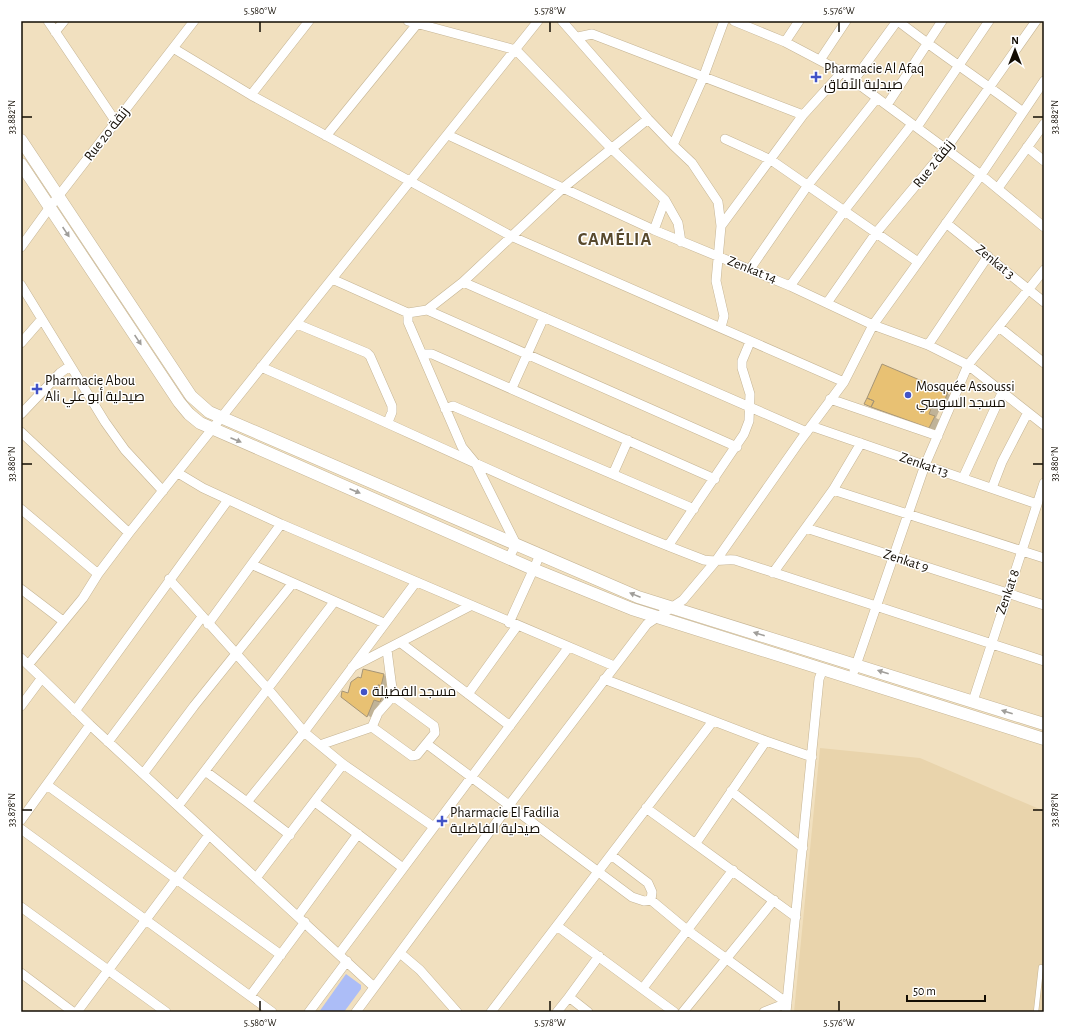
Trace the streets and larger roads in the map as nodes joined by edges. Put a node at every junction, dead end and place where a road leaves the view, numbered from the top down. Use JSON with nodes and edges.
{"nodes":[{"id":1,"x":48,"y":21,"type":"edge"},
{"id":2,"x":64,"y":21,"type":"edge"},
{"id":3,"x":194,"y":21,"type":"edge"},
{"id":4,"x":309,"y":21,"type":"edge"},
{"id":5,"x":538,"y":21,"type":"edge"},
{"id":6,"x":562,"y":21,"type":"edge"},
{"id":7,"x":724,"y":21,"type":"edge"},
{"id":8,"x":734,"y":21,"type":"edge"},
{"id":9,"x":800,"y":21,"type":"edge"},
{"id":10,"x":846,"y":21,"type":"edge"},
{"id":11,"x":897,"y":21,"type":"edge"},
{"id":12,"x":942,"y":21,"type":"edge"},
{"id":13,"x":989,"y":21,"type":"edge"},
{"id":14,"x":1036,"y":21,"type":"edge"},
{"id":15,"x":412,"y":22,"type":"edge"},
{"id":16,"x":752,"y":24,"type":"edge"},
{"id":17,"x":56,"y":32,"type":"junction"},
{"id":18,"x":578,"y":37,"type":"junction"},
{"id":19,"x":785,"y":42,"type":"junction"},
{"id":20,"x":927,"y":44,"type":"junction"},
{"id":21,"x":173,"y":48,"type":"junction"},
{"id":22,"x":516,"y":50,"type":"junction"},
{"id":23,"x":820,"y":60,"type":"junction"},
{"id":24,"x":959,"y":67,"type":"junction"},
{"id":25,"x":842,"y":72,"type":"junction"},
{"id":26,"x":703,"y":78,"type":"junction"},
{"id":27,"x":854,"y":80,"type":"junction"},
{"id":28,"x":1044,"y":81,"type":"edge"},
{"id":29,"x":991,"y":88,"type":"junction"},
{"id":30,"x":251,"y":95,"type":"junction"},
{"id":31,"x":878,"y":98,"type":"junction"},
{"id":32,"x":887,"y":105,"type":"junction"},
{"id":33,"x":1023,"y":112,"type":"junction"},
{"id":34,"x":803,"y":115,"type":"junction"},
{"id":35,"x":648,"y":119,"type":"junction"},
{"id":36,"x":116,"y":122,"type":"junction"},
{"id":37,"x":1044,"y":124,"type":"edge"},
{"id":38,"x":914,"y":126,"type":"junction"},
{"id":39,"x":448,"y":135,"type":"junction"},
{"id":40,"x":326,"y":136,"type":"junction"},
{"id":41,"x":725,"y":139,"type":"dead end"},
{"id":42,"x":21,"y":140,"type":"edge"},
{"id":43,"x":673,"y":146,"type":"junction"},
{"id":44,"x":1027,"y":147,"type":"junction"},
{"id":45,"x":611,"y":148,"type":"junction"},
{"id":46,"x":946,"y":149,"type":"junction"},
{"id":47,"x":771,"y":160,"type":"junction"},
{"id":48,"x":1044,"y":162,"type":"edge"},
{"id":49,"x":21,"y":164,"type":"edge"},
{"id":50,"x":982,"y":175,"type":"junction"},
{"id":51,"x":410,"y":180,"type":"junction"},
{"id":52,"x":808,"y":185,"type":"junction"},
{"id":53,"x":563,"y":188,"type":"junction"},
{"id":54,"x":998,"y":188,"type":"junction"},
{"id":55,"x":58,"y":196,"type":"junction"},
{"id":56,"x":665,"y":200,"type":"junction"},
{"id":57,"x":50,"y":207,"type":"junction"},
{"id":58,"x":844,"y":211,"type":"junction"},
{"id":59,"x":946,"y":223,"type":"junction"},
{"id":60,"x":721,"y":226,"type":"junction"},
{"id":61,"x":1044,"y":227,"type":"edge"},
{"id":62,"x":654,"y":230,"type":"junction"},
{"id":63,"x":876,"y":233,"type":"junction"},
{"id":64,"x":513,"y":237,"type":"junction"},
{"id":65,"x":681,"y":242,"type":"junction"},
{"id":66,"x":21,"y":247,"type":"edge"},
{"id":67,"x":988,"y":256,"type":"junction"},
{"id":68,"x":719,"y":257,"type":"junction"},
{"id":69,"x":918,"y":262,"type":"junction"},
{"id":70,"x":750,"y":269,"type":"junction"},
{"id":71,"x":1044,"y":270,"type":"edge"},
{"id":72,"x":332,"y":279,"type":"junction"},
{"id":73,"x":463,"y":282,"type":"junction"},
{"id":74,"x":21,"y":285,"type":"edge"},
{"id":75,"x":790,"y":286,"type":"junction"},
{"id":76,"x":1028,"y":289,"type":"junction"},
{"id":77,"x":1044,"y":302,"type":"edge"},
{"id":78,"x":827,"y":303,"type":"junction"},
{"id":79,"x":427,"y":310,"type":"junction"},
{"id":80,"x":408,"y":313,"type":"junction"},
{"id":81,"x":544,"y":317,"type":"junction"},
{"id":82,"x":42,"y":320,"type":"junction"},
{"id":83,"x":297,"y":324,"type":"junction"},
{"id":84,"x":873,"y":325,"type":"junction"},
{"id":85,"x":721,"y":327,"type":"junction"},
{"id":86,"x":999,"y":327,"type":"junction"},
{"id":87,"x":750,"y":342,"type":"junction"},
{"id":88,"x":21,"y":343,"type":"edge"},
{"id":89,"x":928,"y":345,"type":"junction"},
{"id":90,"x":422,"y":354,"type":"junction"},
{"id":91,"x":527,"y":355,"type":"junction"},
{"id":92,"x":1044,"y":363,"type":"edge"},
{"id":93,"x":968,"y":365,"type":"junction"},
{"id":94,"x":70,"y":366,"type":"junction"},
{"id":95,"x":261,"y":367,"type":"junction"},
{"id":96,"x":844,"y":382,"type":"junction"},
{"id":97,"x":512,"y":388,"type":"junction"},
{"id":98,"x":1002,"y":393,"type":"junction"},
{"id":99,"x":830,"y":399,"type":"junction"},
{"id":100,"x":750,"y":408,"type":"junction"},
{"id":101,"x":445,"y":409,"type":"junction"},
{"id":102,"x":21,"y":414,"type":"edge"},
{"id":103,"x":1027,"y":414,"type":"junction"},
{"id":104,"x":221,"y":418,"type":"junction"},
{"id":105,"x":388,"y":422,"type":"junction"},
{"id":106,"x":1044,"y":425,"type":"edge"},
{"id":107,"x":809,"y":429,"type":"junction"},
{"id":108,"x":212,"y":430,"type":"junction"},
{"id":109,"x":938,"y":436,"type":"junction"},
{"id":110,"x":23,"y":438,"type":"edge"},
{"id":111,"x":628,"y":440,"type":"junction"},
{"id":112,"x":861,"y":443,"type":"junction"},
{"id":113,"x":737,"y":447,"type":"junction"},
{"id":114,"x":476,"y":464,"type":"junction"},
{"id":115,"x":925,"y":465,"type":"junction"},
{"id":116,"x":178,"y":473,"type":"junction"},
{"id":117,"x":613,"y":474,"type":"junction"},
{"id":118,"x":963,"y":478,"type":"junction"},
{"id":119,"x":715,"y":479,"type":"junction"},
{"id":120,"x":1044,"y":483,"type":"edge"},
{"id":121,"x":992,"y":488,"type":"junction"},
{"id":122,"x":833,"y":490,"type":"junction"},
{"id":123,"x":163,"y":491,"type":"junction"},
{"id":124,"x":228,"y":500,"type":"junction"},
{"id":125,"x":1037,"y":504,"type":"junction"},
{"id":126,"x":21,"y":509,"type":"edge"},
{"id":127,"x":694,"y":509,"type":"junction"},
{"id":128,"x":908,"y":514,"type":"junction"},
{"id":129,"x":281,"y":524,"type":"junction"},
{"id":130,"x":806,"y":528,"type":"junction"},
{"id":131,"x":129,"y":534,"type":"junction"},
{"id":132,"x":516,"y":544,"type":"junction"},
{"id":133,"x":668,"y":546,"type":"junction"},
{"id":134,"x":1022,"y":550,"type":"junction"},
{"id":135,"x":540,"y":555,"type":"junction"},
{"id":136,"x":894,"y":557,"type":"junction"},
{"id":137,"x":509,"y":558,"type":"junction"},
{"id":138,"x":1044,"y":558,"type":"edge"},
{"id":139,"x":715,"y":562,"type":"junction"},
{"id":140,"x":253,"y":565,"type":"junction"},
{"id":141,"x":533,"y":568,"type":"junction"},
{"id":142,"x":773,"y":573,"type":"junction"},
{"id":143,"x":98,"y":574,"type":"junction"},
{"id":144,"x":169,"y":579,"type":"junction"},
{"id":145,"x":416,"y":582,"type":"junction"},
{"id":146,"x":292,"y":584,"type":"junction"},
{"id":147,"x":21,"y":589,"type":"edge"},
{"id":148,"x":1007,"y":593,"type":"junction"},
{"id":149,"x":334,"y":602,"type":"junction"},
{"id":150,"x":1044,"y":605,"type":"edge"},
{"id":151,"x":470,"y":606,"type":"junction"},
{"id":152,"x":877,"y":607,"type":"junction"},
{"id":153,"x":672,"y":608,"type":"junction"},
{"id":154,"x":657,"y":616,"type":"junction"},
{"id":155,"x":63,"y":621,"type":"junction"},
{"id":156,"x":205,"y":621,"type":"junction"},
{"id":157,"x":384,"y":623,"type":"junction"},
{"id":158,"x":513,"y":625,"type":"junction"},
{"id":159,"x":401,"y":643,"type":"junction"},
{"id":160,"x":991,"y":643,"type":"junction"},
{"id":161,"x":568,"y":648,"type":"junction"},
{"id":162,"x":387,"y":650,"type":"junction"},
{"id":163,"x":236,"y":654,"type":"junction"},
{"id":164,"x":21,"y":658,"type":"edge"},
{"id":165,"x":1044,"y":661,"type":"edge"},
{"id":166,"x":857,"y":664,"type":"junction"},
{"id":167,"x":28,"y":665,"type":"junction"},
{"id":168,"x":614,"y":666,"type":"junction"},
{"id":169,"x":349,"y":669,"type":"junction"},
{"id":170,"x":823,"y":669,"type":"junction"},
{"id":171,"x":852,"y":677,"type":"junction"},
{"id":172,"x":42,"y":679,"type":"junction"},
{"id":173,"x":604,"y":679,"type":"junction"},
{"id":174,"x":268,"y":689,"type":"junction"},
{"id":175,"x":468,"y":694,"type":"junction"},
{"id":176,"x":393,"y":696,"type":"junction"},
{"id":177,"x":973,"y":701,"type":"junction"},
{"id":178,"x":21,"y":706,"type":"edge"},
{"id":179,"x":75,"y":711,"type":"junction"},
{"id":180,"x":713,"y":721,"type":"junction"},
{"id":181,"x":1044,"y":724,"type":"edge"},
{"id":182,"x":90,"y":725,"type":"junction"},
{"id":183,"x":510,"y":726,"type":"junction"},
{"id":184,"x":372,"y":727,"type":"junction"},
{"id":185,"x":304,"y":732,"type":"junction"},
{"id":186,"x":1044,"y":739,"type":"edge"},
{"id":187,"x":766,"y":741,"type":"junction"},
{"id":188,"x":108,"y":742,"type":"junction"},
{"id":189,"x":427,"y":744,"type":"junction"},
{"id":190,"x":320,"y":745,"type":"junction"},
{"id":191,"x":812,"y":757,"type":"junction"},
{"id":192,"x":343,"y":764,"type":"junction"},
{"id":193,"x":206,"y":770,"type":"junction"},
{"id":194,"x":143,"y":774,"type":"junction"},
{"id":195,"x":472,"y":776,"type":"junction"},
{"id":196,"x":46,"y":785,"type":"junction"},
{"id":197,"x":731,"y":791,"type":"junction"},
{"id":198,"x":247,"y":802,"type":"junction"},
{"id":199,"x":315,"y":802,"type":"junction"},
{"id":200,"x":510,"y":804,"type":"junction"},
{"id":201,"x":178,"y":806,"type":"junction"},
{"id":202,"x":646,"y":808,"type":"junction"},
{"id":203,"x":21,"y":820,"type":"edge"},
{"id":204,"x":434,"y":827,"type":"junction"},
{"id":205,"x":21,"y":829,"type":"edge"},
{"id":206,"x":358,"y":834,"type":"junction"},
{"id":207,"x":209,"y":835,"type":"junction"},
{"id":208,"x":290,"y":835,"type":"junction"},
{"id":209,"x":696,"y":843,"type":"junction"},
{"id":210,"x":803,"y":848,"type":"junction"},
{"id":211,"x":611,"y":855,"type":"junction"},
{"id":212,"x":403,"y":868,"type":"junction"},
{"id":213,"x":733,"y":870,"type":"junction"},
{"id":214,"x":598,"y":872,"type":"junction"},
{"id":215,"x":256,"y":878,"type":"junction"},
{"id":216,"x":176,"y":880,"type":"junction"},
{"id":217,"x":651,"y":900,"type":"junction"},
{"id":218,"x":774,"y":900,"type":"junction"},
{"id":219,"x":21,"y":907,"type":"edge"},
{"id":220,"x":796,"y":917,"type":"junction"},
{"id":221,"x":301,"y":919,"type":"junction"},
{"id":222,"x":145,"y":920,"type":"junction"},
{"id":223,"x":557,"y":926,"type":"junction"},
{"id":224,"x":687,"y":930,"type":"junction"},
{"id":225,"x":400,"y":953,"type":"junction"},
{"id":226,"x":339,"y":954,"type":"junction"},
{"id":227,"x":280,"y":955,"type":"junction"},
{"id":228,"x":599,"y":956,"type":"junction"},
{"id":229,"x":726,"y":959,"type":"junction"},
{"id":230,"x":347,"y":961,"type":"junction"},
{"id":231,"x":108,"y":970,"type":"junction"},
{"id":232,"x":21,"y":973,"type":"edge"},
{"id":233,"x":374,"y":987,"type":"junction"},
{"id":234,"x":643,"y":988,"type":"junction"},
{"id":235,"x":250,"y":996,"type":"junction"},
{"id":236,"x":569,"y":997,"type":"junction"},
{"id":237,"x":787,"y":1007,"type":"edge"},
{"id":238,"x":73,"y":1012,"type":"edge"},
{"id":239,"x":77,"y":1012,"type":"edge"},
{"id":240,"x":166,"y":1012,"type":"edge"},
{"id":241,"x":272,"y":1012,"type":"edge"},
{"id":242,"x":309,"y":1012,"type":"edge"},
{"id":243,"x":356,"y":1012,"type":"edge"},
{"id":244,"x":457,"y":1012,"type":"edge"},
{"id":245,"x":491,"y":1012,"type":"edge"},
{"id":246,"x":557,"y":1012,"type":"edge"},
{"id":247,"x":588,"y":1012,"type":"edge"},
{"id":248,"x":674,"y":1012,"type":"edge"},
{"id":249,"x":683,"y":1012,"type":"edge"},
{"id":250,"x":764,"y":1012,"type":"edge"}],
"edges":[{"from":1,"to":17,"type":"street"},
{"from":2,"to":17,"type":"street"},
{"from":3,"to":21,"type":"street","name":"Rue 20 زنقة"},
{"from":4,"to":30,"type":"street"},
{"from":5,"to":22,"type":"street"},
{"from":6,"to":18,"type":"street"},
{"from":7,"to":26,"type":"street"},
{"from":8,"to":16,"type":"street"},
{"from":9,"to":19,"type":"street"},
{"from":10,"to":23,"type":"street"},
{"from":11,"to":20,"type":"street"},
{"from":11,"to":27,"type":"street"},
{"from":12,"to":20,"type":"street"},
{"from":13,"to":24,"type":"street"},
{"from":14,"to":29,"type":"street","name":"Rue 2 زنقة"},
{"from":15,"to":22,"type":"street"},
{"from":15,"to":40,"type":"street"},
{"from":16,"to":19,"type":"street"},
{"from":17,"to":36,"type":"street"},
{"from":18,"to":26,"type":"street"},
{"from":18,"to":35,"type":"street"},
{"from":19,"to":23,"type":"street"},
{"from":20,"to":24,"type":"street"},
{"from":20,"to":32,"type":"street"},
{"from":21,"to":30,"type":"street"},
{"from":21,"to":36,"type":"street","name":"Rue 20 زنقة"},
{"from":22,"to":39,"type":"street"},
{"from":22,"to":45,"type":"street"},
{"from":23,"to":25,"type":"street"},
{"from":24,"to":29,"type":"street"},
{"from":24,"to":38,"type":"street"},
{"from":25,"to":27,"type":"street"},
{"from":25,"to":34,"type":"street"},
{"from":26,"to":34,"type":"street"},
{"from":26,"to":43,"type":"street"},
{"from":27,"to":31,"type":"street"},
{"from":28,"to":33,"type":"street"},
{"from":29,"to":33,"type":"street"},
{"from":29,"to":46,"type":"street","name":"Rue 2 زنقة"},
{"from":30,"to":40,"type":"street"},
{"from":31,"to":32,"type":"street"},
{"from":31,"to":52,"type":"street"},
{"from":32,"to":38,"type":"street"},
{"from":33,"to":50,"type":"street"},
{"from":34,"to":47,"type":"street"},
{"from":35,"to":43,"type":"street"},
{"from":35,"to":45,"type":"street"},
{"from":36,"to":55,"type":"street","name":"Rue 20 زنقة"},
{"from":37,"to":44,"type":"street"},
{"from":38,"to":46,"type":"street"},
{"from":38,"to":58,"type":"street"},
{"from":39,"to":51,"type":"street"},
{"from":39,"to":53,"type":"street","name":"Zenkat 14"},
{"from":40,"to":51,"type":"street"},
{"from":41,"to":47,"type":"street"},
{"from":42,"to":55,"type":"street"},
{"from":43,"to":60,"type":"street"},
{"from":44,"to":48,"type":"street"},
{"from":44,"to":54,"type":"street"},
{"from":45,"to":53,"type":"street"},
{"from":45,"to":56,"type":"street"},
{"from":46,"to":50,"type":"street"},
{"from":46,"to":63,"type":"street","name":"Rue 2 زنقة"},
{"from":47,"to":52,"type":"street"},
{"from":47,"to":60,"type":"street"},
{"from":49,"to":57,"type":"street"},
{"from":50,"to":54,"type":"street"},
{"from":50,"to":59,"type":"street"},
{"from":51,"to":64,"type":"street"},
{"from":51,"to":72,"type":"street"},
{"from":52,"to":58,"type":"street"},
{"from":52,"to":70,"type":"street"},
{"from":53,"to":62,"type":"street","name":"Zenkat 14"},
{"from":53,"to":64,"type":"street"},
{"from":54,"to":61,"type":"street"},
{"from":55,"to":57,"type":"street","name":"Rue 20 زنقة"},
{"from":55,"to":104,"type":"street"},
{"from":56,"to":62,"type":"street"},
{"from":56,"to":65,"type":"street"},
{"from":57,"to":66,"type":"street","name":"Rue 20 زنقة"},
{"from":57,"to":108,"type":"street","one_way":true},
{"from":58,"to":63,"type":"street"},
{"from":58,"to":75,"type":"street"},
{"from":59,"to":67,"type":"street","name":"Zenkat 3"},
{"from":59,"to":69,"type":"street"},
{"from":60,"to":68,"type":"street"},
{"from":62,"to":65,"type":"street","name":"Zenkat 14"},
{"from":63,"to":69,"type":"street"},
{"from":63,"to":78,"type":"street","name":"Rue 2 زنقة"},
{"from":64,"to":73,"type":"street"},
{"from":64,"to":85,"type":"street"},
{"from":65,"to":68,"type":"street","name":"Zenkat 14"},
{"from":67,"to":76,"type":"street","name":"Zenkat 3"},
{"from":67,"to":89,"type":"street"},
{"from":68,"to":70,"type":"street","name":"Zenkat 14"},
{"from":68,"to":85,"type":"street"},
{"from":69,"to":84,"type":"street"},
{"from":70,"to":75,"type":"street","name":"Zenkat 14"},
{"from":71,"to":76,"type":"street"},
{"from":72,"to":80,"type":"street"},
{"from":72,"to":83,"type":"street"},
{"from":73,"to":79,"type":"street"},
{"from":73,"to":81,"type":"street","name":"Zenkat 13"},
{"from":74,"to":82,"type":"street"},
{"from":75,"to":78,"type":"street","name":"Zenkat 14"},
{"from":76,"to":77,"type":"street","name":"Zenkat 3"},
{"from":76,"to":86,"type":"street"},
{"from":78,"to":84,"type":"street","name":"Zenkat 14"},
{"from":79,"to":80,"type":"street"},
{"from":79,"to":91,"type":"street"},
{"from":80,"to":90,"type":"street"},
{"from":81,"to":91,"type":"street"},
{"from":81,"to":100,"type":"street","name":"Zenkat 13"},
{"from":82,"to":88,"type":"street"},
{"from":82,"to":94,"type":"street"},
{"from":83,"to":95,"type":"street"},
{"from":83,"to":105,"type":"street"},
{"from":84,"to":89,"type":"street","name":"Zenkat 14"},
{"from":84,"to":96,"type":"street"},
{"from":85,"to":87,"type":"street"},
{"from":86,"to":92,"type":"street"},
{"from":86,"to":93,"type":"street"},
{"from":87,"to":96,"type":"street"},
{"from":87,"to":100,"type":"street"},
{"from":89,"to":93,"type":"street","name":"Zenkat 14"},
{"from":90,"to":97,"type":"street"},
{"from":90,"to":101,"type":"street"},
{"from":91,"to":97,"type":"street"},
{"from":91,"to":113,"type":"street"},
{"from":93,"to":98,"type":"street","name":"Zenkat 14"},
{"from":93,"to":109,"type":"street"},
{"from":94,"to":102,"type":"street"},
{"from":94,"to":123,"type":"street"},
{"from":95,"to":104,"type":"street"},
{"from":95,"to":105,"type":"street"},
{"from":96,"to":99,"type":"street"},
{"from":97,"to":111,"type":"street"},
{"from":98,"to":103,"type":"street","name":"Zenkat 14"},
{"from":98,"to":118,"type":"street"},
{"from":99,"to":107,"type":"street"},
{"from":99,"to":109,"type":"street"},
{"from":100,"to":107,"type":"street","name":"Zenkat 13"},
{"from":100,"to":113,"type":"street"},
{"from":101,"to":114,"type":"street"},
{"from":101,"to":117,"type":"street"},
{"from":103,"to":106,"type":"street","name":"Zenkat 14"},
{"from":103,"to":121,"type":"street"},
{"from":104,"to":108,"type":"street"},
{"from":104,"to":132,"type":"street"},
{"from":105,"to":114,"type":"street"},
{"from":107,"to":112,"type":"street","name":"Zenkat 13"},
{"from":107,"to":139,"type":"street"},
{"from":108,"to":116,"type":"street"},
{"from":108,"to":137,"type":"street","one_way":true},
{"from":109,"to":115,"type":"street"},
{"from":110,"to":131,"type":"street"},
{"from":111,"to":117,"type":"street"},
{"from":111,"to":119,"type":"street"},
{"from":112,"to":115,"type":"street","name":"Zenkat 13"},
{"from":112,"to":122,"type":"street"},
{"from":113,"to":119,"type":"street"},
{"from":114,"to":132,"type":"street"},
{"from":114,"to":133,"type":"street"},
{"from":115,"to":118,"type":"street","name":"Zenkat 13"},
{"from":115,"to":128,"type":"street"},
{"from":116,"to":123,"type":"street"},
{"from":116,"to":124,"type":"street"},
{"from":117,"to":127,"type":"street"},
{"from":118,"to":121,"type":"street","name":"Zenkat 13"},
{"from":119,"to":127,"type":"street"},
{"from":120,"to":125,"type":"street","name":"Zenkat 8"},
{"from":121,"to":125,"type":"street","name":"Zenkat 13"},
{"from":122,"to":128,"type":"street"},
{"from":122,"to":130,"type":"street"},
{"from":123,"to":131,"type":"street"},
{"from":124,"to":129,"type":"street"},
{"from":124,"to":144,"type":"street"},
{"from":125,"to":134,"type":"street","name":"Zenkat 8"},
{"from":126,"to":143,"type":"street"},
{"from":127,"to":133,"type":"street"},
{"from":128,"to":134,"type":"street"},
{"from":128,"to":136,"type":"street"},
{"from":129,"to":140,"type":"street"},
{"from":129,"to":145,"type":"street"},
{"from":130,"to":136,"type":"street","name":"Zenkat 9"},
{"from":130,"to":142,"type":"street"},
{"from":131,"to":143,"type":"street"},
{"from":132,"to":135,"type":"street"},
{"from":132,"to":137,"type":"street"},
{"from":133,"to":139,"type":"street"},
{"from":134,"to":138,"type":"street"},
{"from":134,"to":148,"type":"street","name":"Zenkat 8"},
{"from":135,"to":141,"type":"street"},
{"from":153,"to":135,"type":"street","one_way":true},
{"from":136,"to":148,"type":"street","name":"Zenkat 9"},
{"from":136,"to":152,"type":"street"},
{"from":137,"to":141,"type":"street"},
{"from":139,"to":142,"type":"street"},
{"from":139,"to":153,"type":"street"},
{"from":140,"to":146,"type":"street"},
{"from":140,"to":156,"type":"street"},
{"from":141,"to":154,"type":"street"},
{"from":141,"to":158,"type":"street"},
{"from":142,"to":152,"type":"street"},
{"from":143,"to":155,"type":"street"},
{"from":144,"to":156,"type":"street"},
{"from":144,"to":179,"type":"street"},
{"from":145,"to":151,"type":"street"},
{"from":145,"to":157,"type":"street"},
{"from":146,"to":149,"type":"street"},
{"from":146,"to":163,"type":"street"},
{"from":147,"to":155,"type":"street"},
{"from":148,"to":150,"type":"street","name":"Zenkat 9"},
{"from":148,"to":160,"type":"street","name":"Zenkat 8"},
{"from":149,"to":157,"type":"street"},
{"from":149,"to":174,"type":"street"},
{"from":151,"to":158,"type":"street"},
{"from":151,"to":159,"type":"street"},
{"from":152,"to":160,"type":"street"},
{"from":152,"to":166,"type":"street"},
{"from":153,"to":154,"type":"street"},
{"from":166,"to":153,"type":"street","one_way":true},
{"from":154,"to":168,"type":"street"},
{"from":154,"to":170,"type":"street"},
{"from":155,"to":167,"type":"street"},
{"from":156,"to":163,"type":"street"},
{"from":156,"to":188,"type":"street"},
{"from":157,"to":169,"type":"street"},
{"from":158,"to":161,"type":"street"},
{"from":158,"to":175,"type":"street"},
{"from":159,"to":162,"type":"street"},
{"from":159,"to":175,"type":"street"},
{"from":160,"to":165,"type":"street"},
{"from":160,"to":177,"type":"street","name":"Zenkat 8"},
{"from":161,"to":168,"type":"street"},
{"from":161,"to":183,"type":"street"},
{"from":162,"to":169,"type":"street"},
{"from":162,"to":176,"type":"street"},
{"from":163,"to":174,"type":"street"},
{"from":163,"to":194,"type":"street"},
{"from":164,"to":167,"type":"street"},
{"from":166,"to":171,"type":"street"},
{"from":177,"to":166,"type":"street","one_way":true},
{"from":167,"to":172,"type":"street"},
{"from":168,"to":173,"type":"street"},
{"from":169,"to":185,"type":"street"},
{"from":170,"to":171,"type":"street"},
{"from":170,"to":191,"type":"street"},
{"from":171,"to":186,"type":"street"},
{"from":172,"to":178,"type":"street"},
{"from":172,"to":179,"type":"street"},
{"from":173,"to":180,"type":"street"},
{"from":173,"to":200,"type":"street"},
{"from":174,"to":185,"type":"street"},
{"from":174,"to":193,"type":"street"},
{"from":175,"to":183,"type":"street"},
{"from":176,"to":184,"type":"street"},
{"from":176,"to":189,"type":"street"},
{"from":181,"to":177,"type":"street","one_way":true},
{"from":179,"to":182,"type":"street"},
{"from":180,"to":187,"type":"street"},
{"from":180,"to":202,"type":"street"},
{"from":182,"to":188,"type":"street"},
{"from":182,"to":196,"type":"street"},
{"from":183,"to":195,"type":"street"},
{"from":184,"to":189,"type":"street"},
{"from":184,"to":190,"type":"street"},
{"from":185,"to":190,"type":"street"},
{"from":185,"to":198,"type":"street"},
{"from":187,"to":191,"type":"street"},
{"from":187,"to":197,"type":"street"},
{"from":188,"to":194,"type":"street"},
{"from":189,"to":195,"type":"street"},
{"from":190,"to":192,"type":"street"},
{"from":191,"to":210,"type":"street"},
{"from":192,"to":199,"type":"street"},
{"from":192,"to":204,"type":"street"},
{"from":193,"to":198,"type":"street"},
{"from":193,"to":201,"type":"street"},
{"from":194,"to":201,"type":"street"},
{"from":195,"to":200,"type":"street"},
{"from":195,"to":204,"type":"street"},
{"from":196,"to":203,"type":"street"},
{"from":196,"to":216,"type":"street"},
{"from":197,"to":209,"type":"street"},
{"from":197,"to":210,"type":"street"},
{"from":198,"to":208,"type":"street"},
{"from":199,"to":206,"type":"street"},
{"from":199,"to":208,"type":"street"},
{"from":200,"to":214,"type":"street"},
{"from":200,"to":225,"type":"street"},
{"from":201,"to":207,"type":"street"},
{"from":202,"to":209,"type":"street"},
{"from":202,"to":211,"type":"street"},
{"from":204,"to":212,"type":"street"},
{"from":205,"to":222,"type":"street"},
{"from":206,"to":212,"type":"street"},
{"from":206,"to":221,"type":"street"},
{"from":207,"to":215,"type":"street"},
{"from":207,"to":216,"type":"street"},
{"from":208,"to":215,"type":"street"},
{"from":209,"to":213,"type":"street"},
{"from":210,"to":220,"type":"street"},
{"from":211,"to":214,"type":"street"},
{"from":211,"to":217,"type":"street"},
{"from":212,"to":226,"type":"street"},
{"from":213,"to":218,"type":"street"},
{"from":213,"to":224,"type":"street"},
{"from":214,"to":217,"type":"street"},
{"from":214,"to":223,"type":"street"},
{"from":215,"to":221,"type":"street"},
{"from":216,"to":222,"type":"street"},
{"from":216,"to":227,"type":"street"},
{"from":217,"to":224,"type":"street"},
{"from":218,"to":220,"type":"street"},
{"from":218,"to":229,"type":"street"},
{"from":219,"to":231,"type":"street"},
{"from":220,"to":237,"type":"street"},
{"from":221,"to":226,"type":"street"},
{"from":221,"to":227,"type":"street"},
{"from":222,"to":231,"type":"street"},
{"from":222,"to":235,"type":"street"},
{"from":223,"to":228,"type":"street"},
{"from":223,"to":245,"type":"street"},
{"from":224,"to":229,"type":"street"},
{"from":224,"to":234,"type":"street"},
{"from":225,"to":233,"type":"street"},
{"from":225,"to":244,"type":"street"},
{"from":226,"to":230,"type":"street"},
{"from":227,"to":235,"type":"street"},
{"from":228,"to":234,"type":"street"},
{"from":228,"to":236,"type":"street"},
{"from":229,"to":237,"type":"street"},
{"from":229,"to":249,"type":"street"},
{"from":230,"to":233,"type":"street"},
{"from":230,"to":242,"type":"street"},
{"from":231,"to":239,"type":"street"},
{"from":231,"to":240,"type":"street"},
{"from":232,"to":238,"type":"street"},
{"from":233,"to":243,"type":"street"},
{"from":234,"to":248,"type":"street"},
{"from":235,"to":241,"type":"street"},
{"from":236,"to":246,"type":"street"},
{"from":236,"to":247,"type":"street"},
{"from":237,"to":250,"type":"street"}]}
